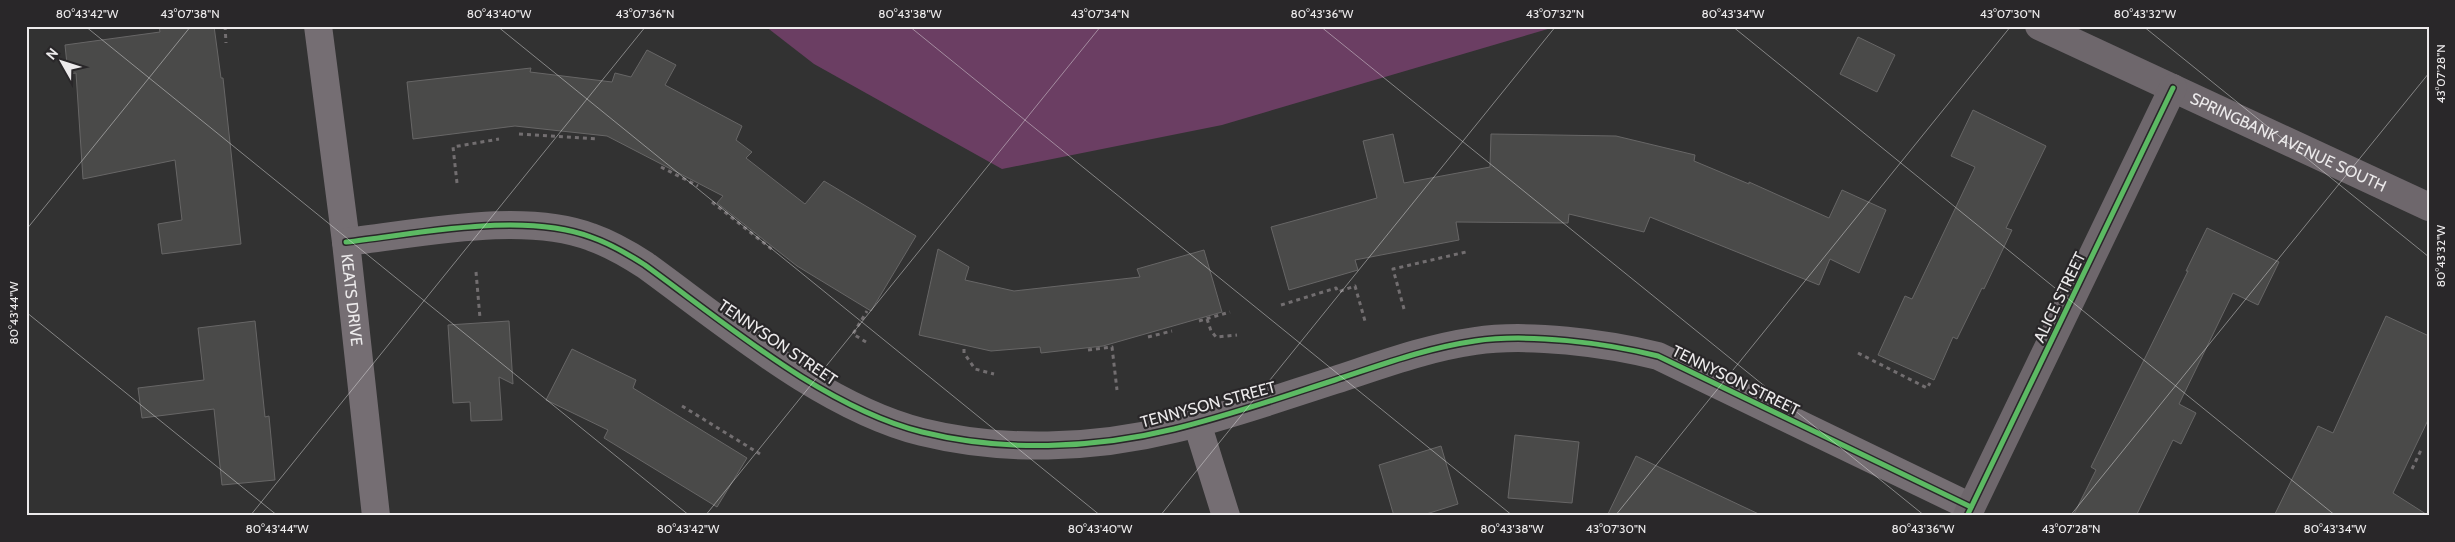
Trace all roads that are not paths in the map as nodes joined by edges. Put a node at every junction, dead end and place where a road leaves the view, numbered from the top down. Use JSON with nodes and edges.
{"nodes":[{"id":1,"x":318,"y":26,"type":"edge"},
{"id":2,"x":2039,"y":26,"type":"edge"},
{"id":3,"x":2173,"y":88,"type":"junction"},
{"id":4,"x":2429,"y":207,"type":"edge"},
{"id":5,"x":346,"y":242,"type":"junction"},
{"id":6,"x":1197,"y":423,"type":"junction"},
{"id":7,"x":1969,"y":512,"type":"edge"},
{"id":8,"x":376,"y":516,"type":"edge"},
{"id":9,"x":1226,"y":516,"type":"edge"}],
"edges":[{"from":1,"to":5,"type":"street","name":"KEATS DRIVE"},
{"from":2,"to":3,"type":"street","name":"SPRINGBANK AVENUE SOUTH"},
{"from":3,"to":4,"type":"street","name":"SPRINGBANK AVENUE SOUTH"},
{"from":3,"to":7,"type":"street","name":"ALICE STREET"},
{"from":5,"to":6,"type":"street","name":"TENNYSON STREET"},
{"from":5,"to":8,"type":"street","name":"KEATS DRIVE"},
{"from":6,"to":7,"type":"street","name":"TENNYSON STREET"},
{"from":6,"to":9,"type":"street"}]}
